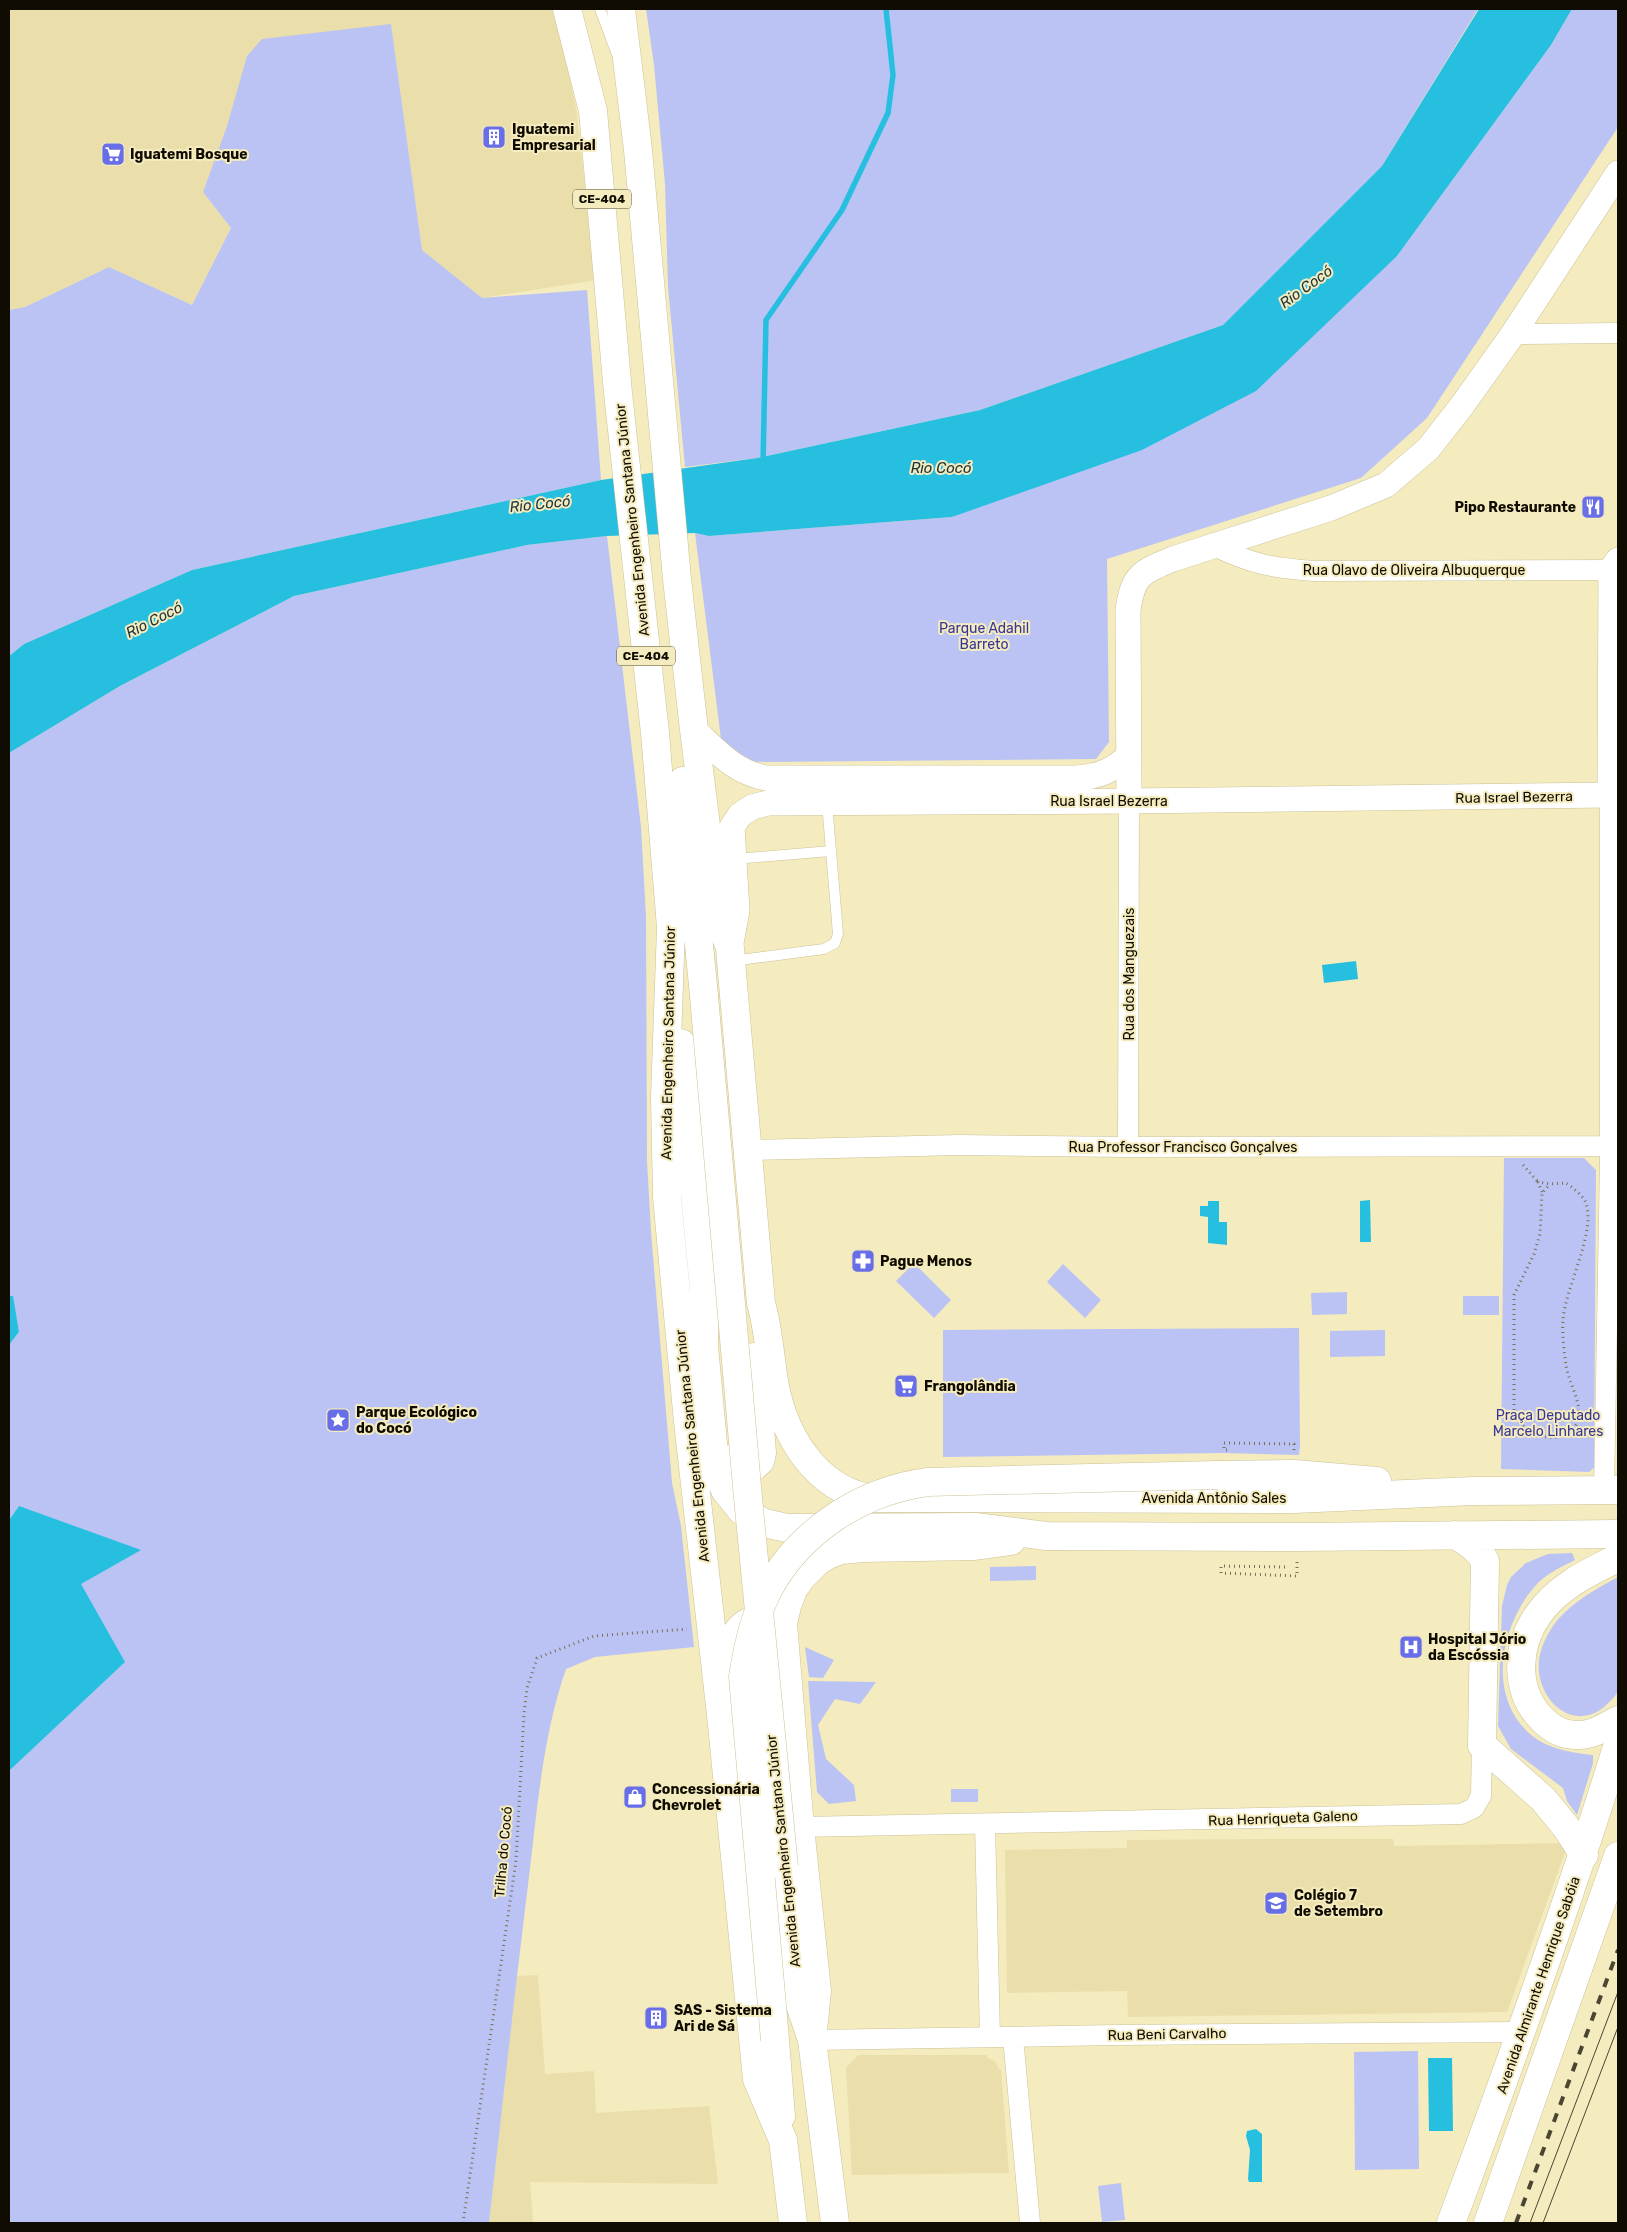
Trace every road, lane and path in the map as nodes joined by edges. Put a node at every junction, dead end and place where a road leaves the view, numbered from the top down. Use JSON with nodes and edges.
{"nodes":[{"id":1,"x":567,"y":9,"type":"edge"},
{"id":2,"x":600,"y":9,"type":"edge"},
{"id":3,"x":621,"y":9,"type":"edge"},
{"id":4,"x":631,"y":87,"type":"junction"},
{"id":5,"x":1618,"y":173,"type":"edge"},
{"id":6,"x":1618,"y":333,"type":"edge"},
{"id":7,"x":1513,"y":334,"type":"junction"},
{"id":8,"x":1214,"y":546,"type":"junction"},
{"id":9,"x":1616,"y":567,"type":"edge"},
{"id":10,"x":694,"y":730,"type":"junction"},
{"id":11,"x":1129,"y":756,"type":"junction"},
{"id":12,"x":1614,"y":796,"type":"edge"},
{"id":13,"x":1129,"y":801,"type":"junction"},
{"id":14,"x":827,"y":802,"type":"junction"},
{"id":15,"x":831,"y":851,"type":"junction"},
{"id":16,"x":721,"y":857,"type":"junction"},
{"id":17,"x":670,"y":927,"type":"junction"},
{"id":18,"x":731,"y":955,"type":"junction"},
{"id":19,"x":1614,"y":1146,"type":"edge"},
{"id":20,"x":1128,"y":1147,"type":"junction"},
{"id":21,"x":747,"y":1150,"type":"junction"},
{"id":22,"x":1522,"y":1165,"type":"dead end"},
{"id":23,"x":1531,"y":1165,"type":"dead end"},
{"id":24,"x":1550,"y":1184,"type":"junction"},
{"id":25,"x":1542,"y":1192,"type":"junction"},
{"id":26,"x":1591,"y":1202,"type":"dead end"},
{"id":27,"x":1591,"y":1232,"type":"dead end"},
{"id":28,"x":704,"y":1290,"type":"junction"},
{"id":29,"x":762,"y":1304,"type":"junction"},
{"id":30,"x":817,"y":1471,"type":"joint"},
{"id":31,"x":1611,"y":1491,"type":"edge"},
{"id":32,"x":1473,"y":1492,"type":"junction"},
{"id":33,"x":1618,"y":1534,"type":"edge"},
{"id":34,"x":1454,"y":1535,"type":"junction"},
{"id":35,"x":1046,"y":1536,"type":"junction"},
{"id":36,"x":1298,"y":1537,"type":"junction"},
{"id":37,"x":1618,"y":1558,"type":"edge"},
{"id":38,"x":1285,"y":1567,"type":"dead end"},
{"id":39,"x":688,"y":1636,"type":"dead end"},
{"id":40,"x":785,"y":1645,"type":"junction"},
{"id":41,"x":721,"y":1715,"type":"junction"},
{"id":42,"x":1618,"y":1720,"type":"edge"},
{"id":43,"x":1618,"y":1744,"type":"edge"},
{"id":44,"x":1482,"y":1745,"type":"junction"},
{"id":45,"x":985,"y":1824,"type":"junction"},
{"id":46,"x":800,"y":1827,"type":"junction"},
{"id":47,"x":1584,"y":1854,"type":"junction"},
{"id":48,"x":1617,"y":1863,"type":"edge"},
{"id":49,"x":1522,"y":2032,"type":"junction"},
{"id":50,"x":990,"y":2037,"type":"junction"},
{"id":51,"x":1013,"y":2037,"type":"junction"},
{"id":52,"x":812,"y":2040,"type":"junction"},
{"id":53,"x":783,"y":2140,"type":"junction"},
{"id":54,"x":463,"y":2223,"type":"edge"},
{"id":55,"x":794,"y":2223,"type":"edge"},
{"id":56,"x":836,"y":2223,"type":"edge"},
{"id":57,"x":1030,"y":2223,"type":"edge"},
{"id":58,"x":1451,"y":2223,"type":"edge"},
{"id":59,"x":1488,"y":2223,"type":"edge"}],
"edges":[{"from":1,"to":17,"type":"main road","name":"Avenida Engenheiro Santana Júnior","number":"CE-404"},
{"from":2,"to":4,"type":"lane"},
{"from":3,"to":4,"type":"main road","name":"Avenida Engenheiro Santana Júnior","number":"CE-404"},
{"from":4,"to":10,"type":"main road","name":"Avenida Engenheiro Santana Júnior","number":"CE-404"},
{"from":5,"to":7,"type":"street"},
{"from":6,"to":7,"type":"street"},
{"from":7,"to":8,"type":"street"},
{"from":8,"to":9,"type":"street","name":"Rua Olavo de Oliveira Albuquerque"},
{"from":8,"to":11,"type":"street"},
{"from":9,"to":12,"type":"street"},
{"from":10,"to":11,"type":"street","name":"Rua Israel Bezerra"},
{"from":10,"to":16,"type":"main road","name":"Avenida Engenheiro Santana Júnior"},
{"from":10,"to":52,"type":"main road","name":"Avenida Engenheiro Santana Júnior","bridge":true},
{"from":11,"to":13,"type":"street"},
{"from":12,"to":13,"type":"street","name":"Rua Israel Bezerra"},
{"from":12,"to":19,"type":"street"},
{"from":13,"to":14,"type":"street","name":"Rua Israel Bezerra"},
{"from":13,"to":20,"type":"street","name":"Rua dos Manguezais"},
{"from":14,"to":15,"type":"lane"},
{"from":14,"to":16,"type":"street","name":"Rua Israel Bezerra"},
{"from":15,"to":16,"type":"lane"},
{"from":15,"to":18,"type":"lane"},
{"from":16,"to":18,"type":"main road","name":"Avenida Engenheiro Santana Júnior"},
{"from":17,"to":28,"type":"main road"},
{"from":17,"to":41,"type":"main road","name":"Avenida Engenheiro Santana Júnior"},
{"from":18,"to":21,"type":"main road","name":"Avenida Engenheiro Santana Júnior"},
{"from":19,"to":20,"type":"street","name":"Rua Professor Francisco Gonçalves"},
{"from":19,"to":31,"type":"street"},
{"from":20,"to":21,"type":"street","name":"Rua Professor Francisco Gonçalves"},
{"from":21,"to":29,"type":"main road","name":"Avenida Engenheiro Santana Júnior"},
{"from":22,"to":23,"type":"path"},
{"from":24,"to":25,"type":"path"},
{"from":24,"to":25,"type":"path"},
{"from":24,"to":25,"type":"path"},
{"from":26,"to":27,"type":"path"},
{"from":28,"to":29,"type":"main road"},
{"from":28,"to":35,"type":"main road"},
{"from":29,"to":30,"type":"main road","name":"Avenida Engenheiro Santana Júnior"},
{"from":30,"to":32,"type":"main road","name":"Avenida Antônio Sales"},
{"from":31,"to":32,"type":"main road","name":"Avenida Antônio Sales"},
{"from":32,"to":53,"type":"main road","bridge":true},
{"from":33,"to":34,"type":"main road"},
{"from":34,"to":36,"type":"main road"},
{"from":34,"to":44,"type":"main road","name":"Rua Henriqueta Galeno"},
{"from":35,"to":36,"type":"main road"},
{"from":35,"to":40,"type":"main road"},
{"from":36,"to":38,"type":"path"},
{"from":37,"to":42,"type":"main road"},
{"from":39,"to":54,"type":"path","name":"Trilha do Cocó"},
{"from":40,"to":41,"type":"main road"},
{"from":40,"to":46,"type":"main road"},
{"from":41,"to":53,"type":"main road","name":"Avenida Engenheiro Santana Júnior"},
{"from":43,"to":47,"type":"main road","name":"Avenida Almirante Henrique Sabóia"},
{"from":44,"to":45,"type":"street","name":"Rua Henriqueta Galeno"},
{"from":44,"to":47,"type":"main road"},
{"from":45,"to":46,"type":"street","name":"Rua Henriqueta Galeno"},
{"from":45,"to":50,"type":"street"},
{"from":46,"to":52,"type":"main road"},
{"from":47,"to":49,"type":"main road","name":"Avenida Almirante Henrique Sabóia"},
{"from":48,"to":59,"type":"main road"},
{"from":49,"to":51,"type":"street","name":"Rua Beni Carvalho"},
{"from":49,"to":58,"type":"main road","name":"Avenida Almirante Henrique Sabóia"},
{"from":50,"to":51,"type":"street","name":"Rua Beni Carvalho"},
{"from":50,"to":52,"type":"street","name":"Rua Beni Carvalho"},
{"from":51,"to":57,"type":"street"},
{"from":52,"to":56,"type":"main road","name":"Avenida Engenheiro Santana Júnior"},
{"from":53,"to":55,"type":"main road","name":"Avenida Engenheiro Santana Júnior"}]}
